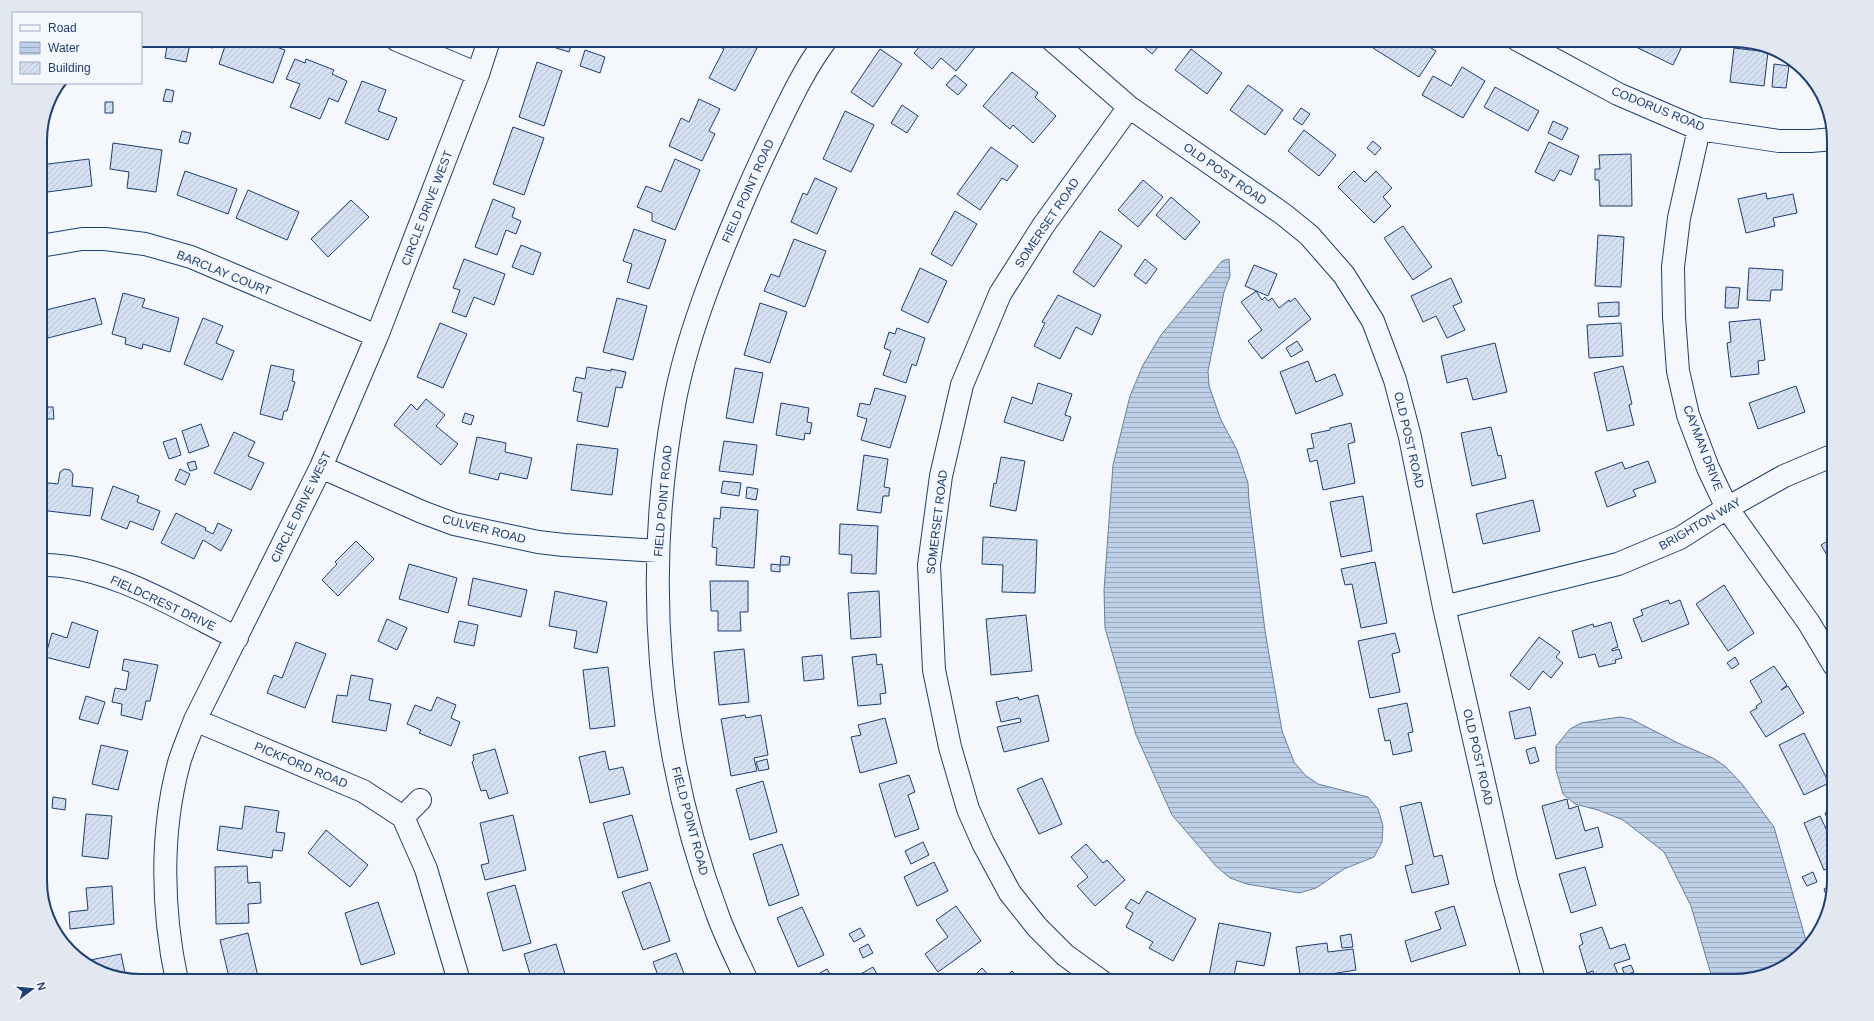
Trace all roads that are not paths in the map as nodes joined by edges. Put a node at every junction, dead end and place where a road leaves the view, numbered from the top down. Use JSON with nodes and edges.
{"nodes":[{"id":1,"x":414,"y":47,"type":"edge"},
{"id":2,"x":487,"y":47,"type":"edge"},
{"id":3,"x":821,"y":47,"type":"edge"},
{"id":4,"x":1060,"y":47,"type":"edge"},
{"id":5,"x":1531,"y":47,"type":"edge"},
{"id":6,"x":478,"y":74,"type":"junction"},
{"id":7,"x":1129,"y":107,"type":"junction"},
{"id":8,"x":1699,"y":129,"type":"junction"},
{"id":9,"x":1827,"y":140,"type":"edge"},
{"id":10,"x":47,"y":245,"type":"edge"},
{"id":11,"x":377,"y":336,"type":"junction"},
{"id":12,"x":1827,"y":458,"type":"edge"},
{"id":13,"x":321,"y":467,"type":"junction"},
{"id":14,"x":1727,"y":508,"type":"junction"},
{"id":15,"x":658,"y":551,"type":"junction"},
{"id":16,"x":47,"y":565,"type":"edge"},
{"id":17,"x":1444,"y":607,"type":"junction"},
{"id":18,"x":237,"y":638,"type":"junction"},
{"id":19,"x":1827,"y":653,"type":"edge"},
{"id":20,"x":195,"y":720,"type":"junction"},
{"id":21,"x":420,"y":800,"type":"dead end"},
{"id":22,"x":403,"y":817,"type":"junction"},
{"id":23,"x":175,"y":974,"type":"edge"},
{"id":24,"x":457,"y":974,"type":"edge"},
{"id":25,"x":744,"y":974,"type":"edge"},
{"id":26,"x":1091,"y":974,"type":"edge"},
{"id":27,"x":1532,"y":974,"type":"edge"}],
"edges":[{"from":1,"to":6,"type":"street"},
{"from":2,"to":6,"type":"street","name":"CIRCLE DRIVE WEST"},
{"from":3,"to":15,"type":"street","name":"FIELD POINT ROAD"},
{"from":4,"to":7,"type":"street","name":"OLD POST ROAD"},
{"from":5,"to":8,"type":"street","name":"CODORUS ROAD"},
{"from":6,"to":11,"type":"street","name":"CIRCLE DRIVE WEST"},
{"from":7,"to":17,"type":"street","name":"OLD POST ROAD"},
{"from":7,"to":26,"type":"street","name":"SOMERSET ROAD"},
{"from":8,"to":9,"type":"street","name":"CODORUS ROAD"},
{"from":8,"to":14,"type":"street","name":"CAYMAN DRIVE"},
{"from":10,"to":11,"type":"street","name":"BARCLAY COURT"},
{"from":11,"to":13,"type":"street","name":"CIRCLE DRIVE WEST"},
{"from":12,"to":14,"type":"street","name":"BRIGHTON WAY"},
{"from":13,"to":15,"type":"street","name":"CULVER ROAD"},
{"from":13,"to":18,"type":"street","name":"CIRCLE DRIVE WEST"},
{"from":14,"to":17,"type":"street","name":"BRIGHTON WAY"},
{"from":14,"to":19,"type":"street","name":"CAYMAN DRIVE"},
{"from":15,"to":25,"type":"street","name":"FIELD POINT ROAD"},
{"from":16,"to":18,"type":"street","name":"FIELDCREST DRIVE"},
{"from":17,"to":27,"type":"street","name":"OLD POST ROAD"},
{"from":18,"to":20,"type":"street","name":"CIRCLE DRIVE WEST"},
{"from":20,"to":22,"type":"street","name":"PICKFORD ROAD"},
{"from":20,"to":23,"type":"street","name":"CIRCLE DRIVE WEST"},
{"from":21,"to":22,"type":"street"},
{"from":22,"to":24,"type":"street"}]}
